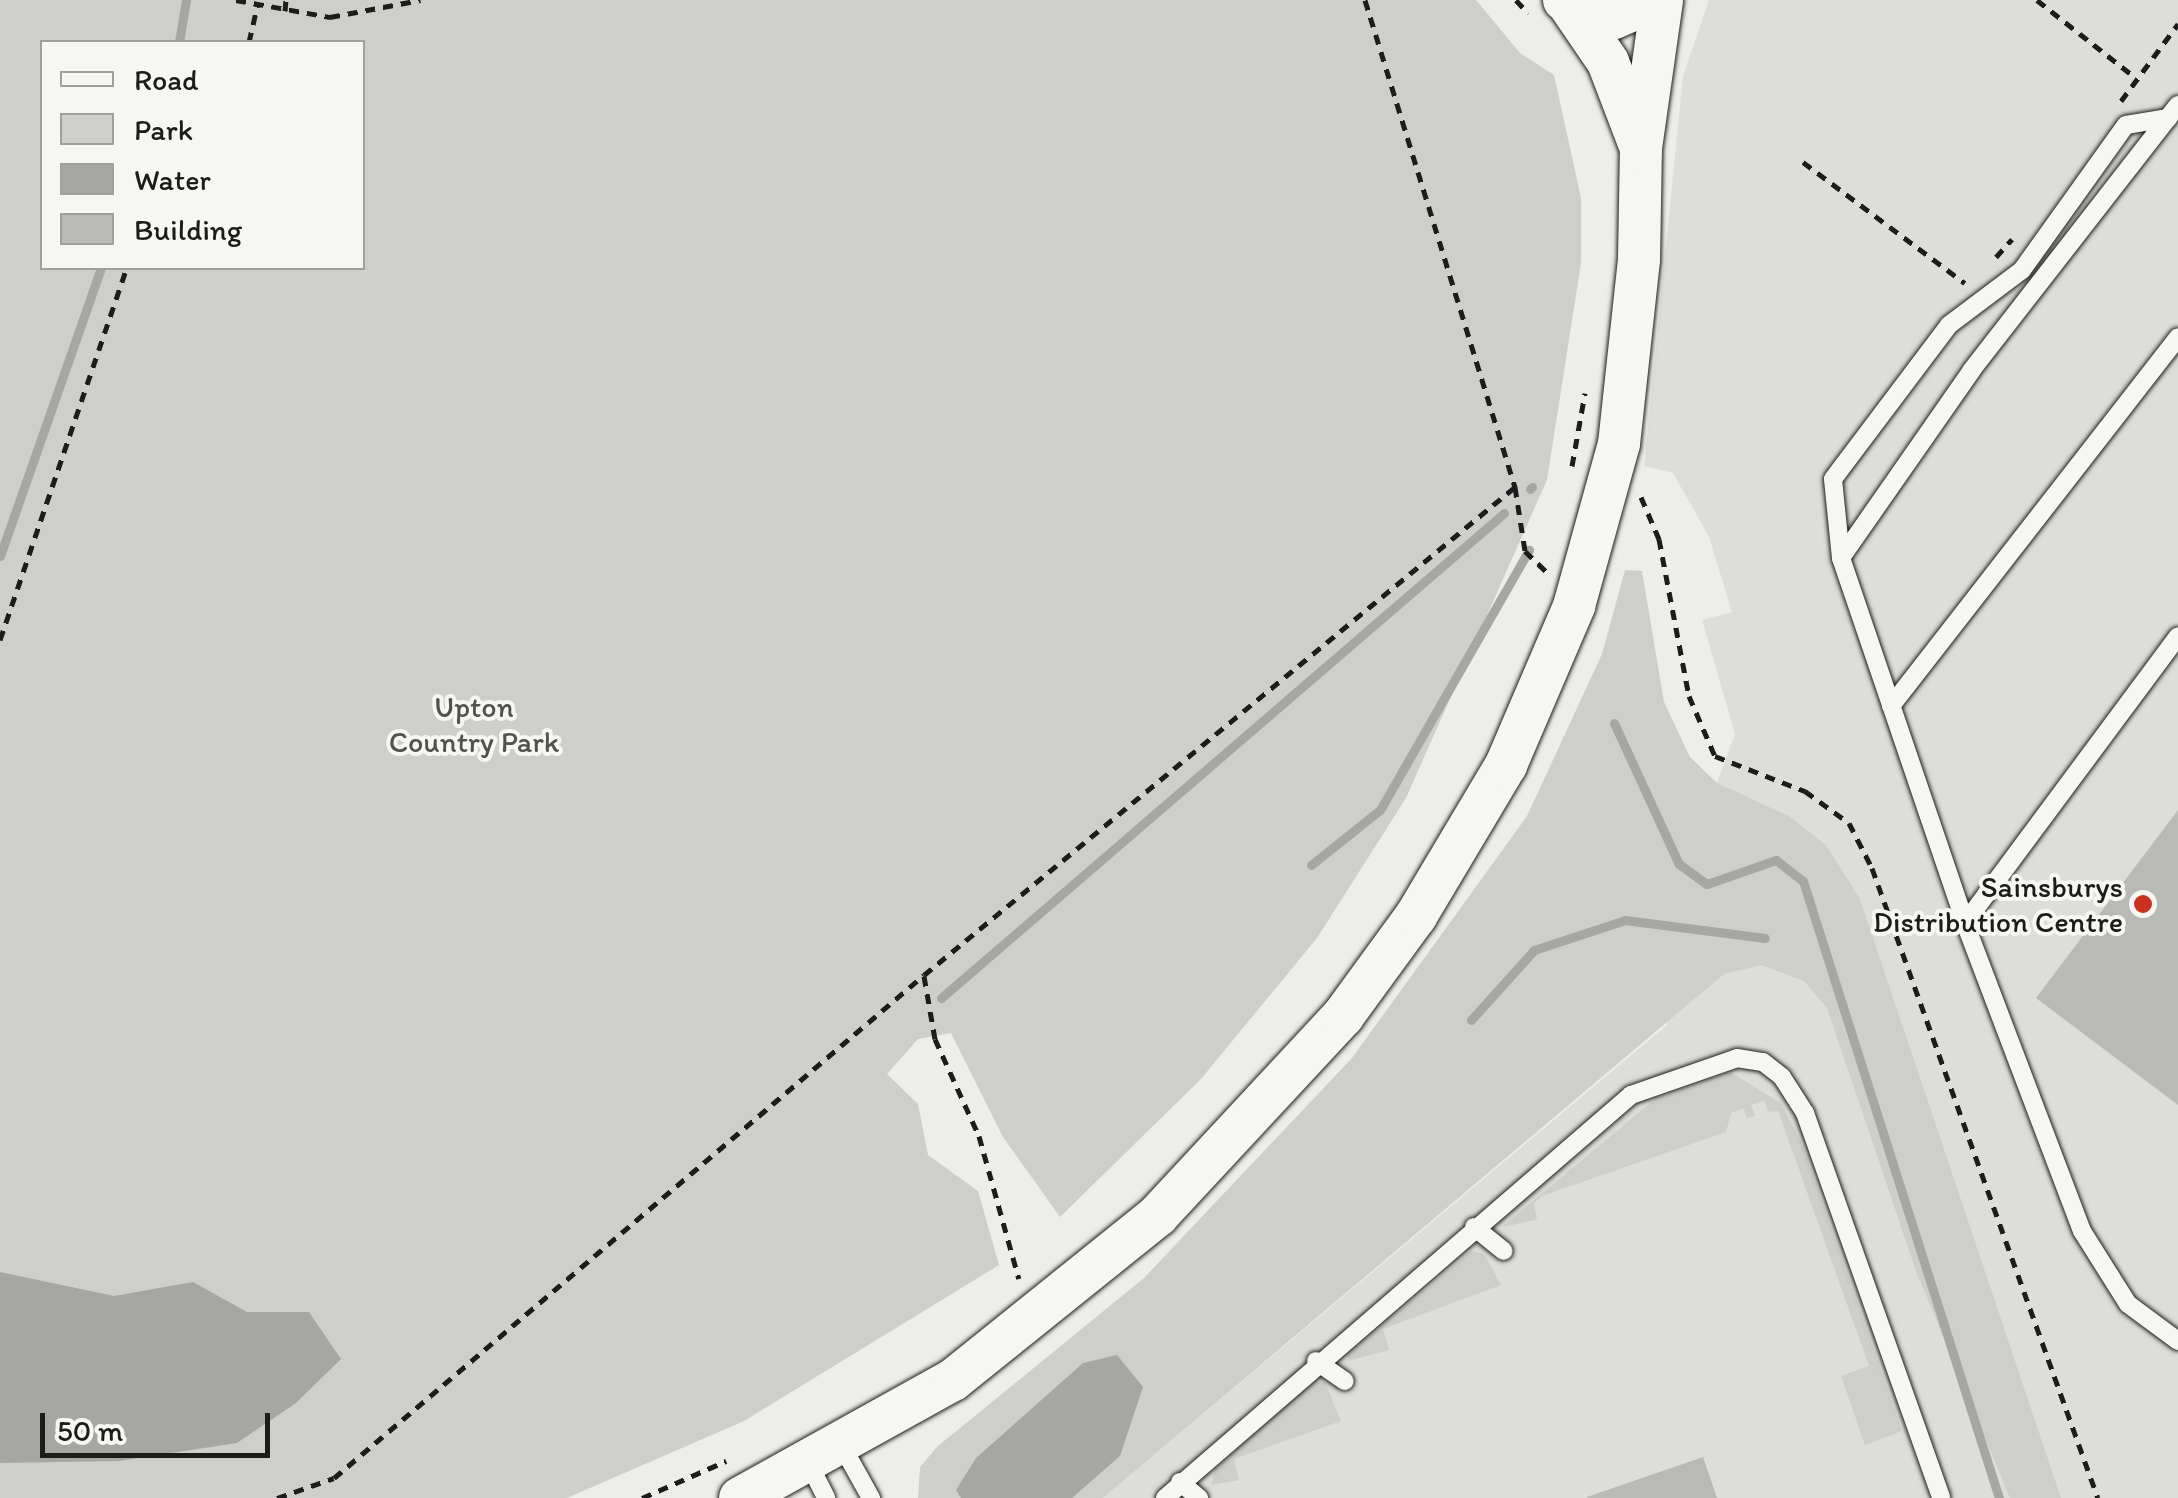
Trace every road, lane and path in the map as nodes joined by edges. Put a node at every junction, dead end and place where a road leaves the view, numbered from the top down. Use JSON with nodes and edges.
{"nodes":[{"id":1,"x":236,"y":0,"type":"edge"},
{"id":2,"x":286,"y":0,"type":"edge"},
{"id":3,"x":420,"y":0,"type":"edge"},
{"id":4,"x":1365,"y":0,"type":"edge"},
{"id":5,"x":1516,"y":0,"type":"edge"},
{"id":6,"x":1659,"y":0,"type":"edge"},
{"id":7,"x":2036,"y":0,"type":"edge"},
{"id":8,"x":258,"y":1,"type":"edge"},
{"id":9,"x":1558,"y":10,"type":"edge"},
{"id":10,"x":286,"y":11,"type":"junction"},
{"id":11,"x":2178,"y":24,"type":"edge"},
{"id":12,"x":249,"y":40,"type":"edge"},
{"id":13,"x":2137,"y":79,"type":"junction"},
{"id":14,"x":2114,"y":111,"type":"dead end"},
{"id":15,"x":2173,"y":111,"type":"edge"},
{"id":16,"x":1641,"y":148,"type":"junction"},
{"id":17,"x":1803,"y":162,"type":"dead end"},
{"id":18,"x":2019,"y":230,"type":"dead end"},
{"id":19,"x":126,"y":270,"type":"edge"},
{"id":20,"x":2178,"y":337,"type":"edge"},
{"id":21,"x":1586,"y":388,"type":"dead end"},
{"id":22,"x":1619,"y":444,"type":"junction"},
{"id":23,"x":1570,"y":482,"type":"dead end"},
{"id":24,"x":1515,"y":487,"type":"junction"},
{"id":25,"x":1557,"y":558,"type":"dead end"},
{"id":26,"x":1840,"y":558,"type":"junction"},
{"id":27,"x":2178,"y":636,"type":"edge"},
{"id":28,"x":0,"y":640,"type":"edge"},
{"id":29,"x":1891,"y":706,"type":"junction"},
{"id":30,"x":1964,"y":922,"type":"junction"},
{"id":31,"x":924,"y":975,"type":"junction"},
{"id":32,"x":1474,"y":1226,"type":"junction"},
{"id":33,"x":1504,"y":1251,"type":"dead end"},
{"id":34,"x":1035,"y":1275,"type":"dead end"},
{"id":35,"x":1022,"y":1286,"type":"junction"},
{"id":36,"x":1012,"y":1294,"type":"dead end"},
{"id":37,"x":2178,"y":1341,"type":"edge"},
{"id":38,"x":1316,"y":1361,"type":"junction"},
{"id":39,"x":1346,"y":1381,"type":"dead end"},
{"id":40,"x":742,"y":1452,"type":"dead end"},
{"id":41,"x":826,"y":1469,"type":"edge"},
{"id":42,"x":1180,"y":1482,"type":"junction"},
{"id":43,"x":276,"y":1498,"type":"edge"},
{"id":44,"x":642,"y":1498,"type":"edge"},
{"id":45,"x":740,"y":1498,"type":"edge"},
{"id":46,"x":871,"y":1498,"type":"edge"},
{"id":47,"x":1165,"y":1498,"type":"edge"},
{"id":48,"x":1199,"y":1498,"type":"edge"},
{"id":49,"x":1941,"y":1498,"type":"edge"},
{"id":50,"x":2098,"y":1498,"type":"edge"}],
"edges":[{"from":1,"to":8,"type":"path"},
{"from":2,"to":10,"type":"path"},
{"from":3,"to":10,"type":"path"},
{"from":4,"to":24,"type":"path"},
{"from":5,"to":9,"type":"path"},
{"from":6,"to":9,"type":"street"},
{"from":6,"to":16,"type":"street"},
{"from":7,"to":13,"type":"path"},
{"from":8,"to":10,"type":"path"},
{"from":8,"to":12,"type":"path"},
{"from":9,"to":16,"type":"street"},
{"from":11,"to":13,"type":"path"},
{"from":13,"to":14,"type":"path"},
{"from":15,"to":26,"type":"lane"},
{"from":15,"to":26,"type":"lane"},
{"from":16,"to":22,"type":"street"},
{"from":17,"to":18,"type":"path"},
{"from":19,"to":28,"type":"path"},
{"from":20,"to":29,"type":"lane"},
{"from":21,"to":23,"type":"path"},
{"from":22,"to":41,"type":"street"},
{"from":22,"to":50,"type":"path"},
{"from":24,"to":25,"type":"path"},
{"from":24,"to":31,"type":"path"},
{"from":26,"to":29,"type":"lane"},
{"from":27,"to":30,"type":"lane"},
{"from":29,"to":30,"type":"lane"},
{"from":30,"to":37,"type":"lane"},
{"from":31,"to":35,"type":"path"},
{"from":31,"to":43,"type":"path"},
{"from":32,"to":33,"type":"lane"},
{"from":32,"to":38,"type":"lane"},
{"from":32,"to":49,"type":"lane"},
{"from":34,"to":35,"type":"path"},
{"from":35,"to":36,"type":"path"},
{"from":38,"to":39,"type":"lane"},
{"from":38,"to":42,"type":"lane"},
{"from":40,"to":44,"type":"path"},
{"from":41,"to":45,"type":"street"},
{"from":41,"to":46,"type":"lane"},
{"from":42,"to":47,"type":"lane"},
{"from":42,"to":48,"type":"lane"}]}
